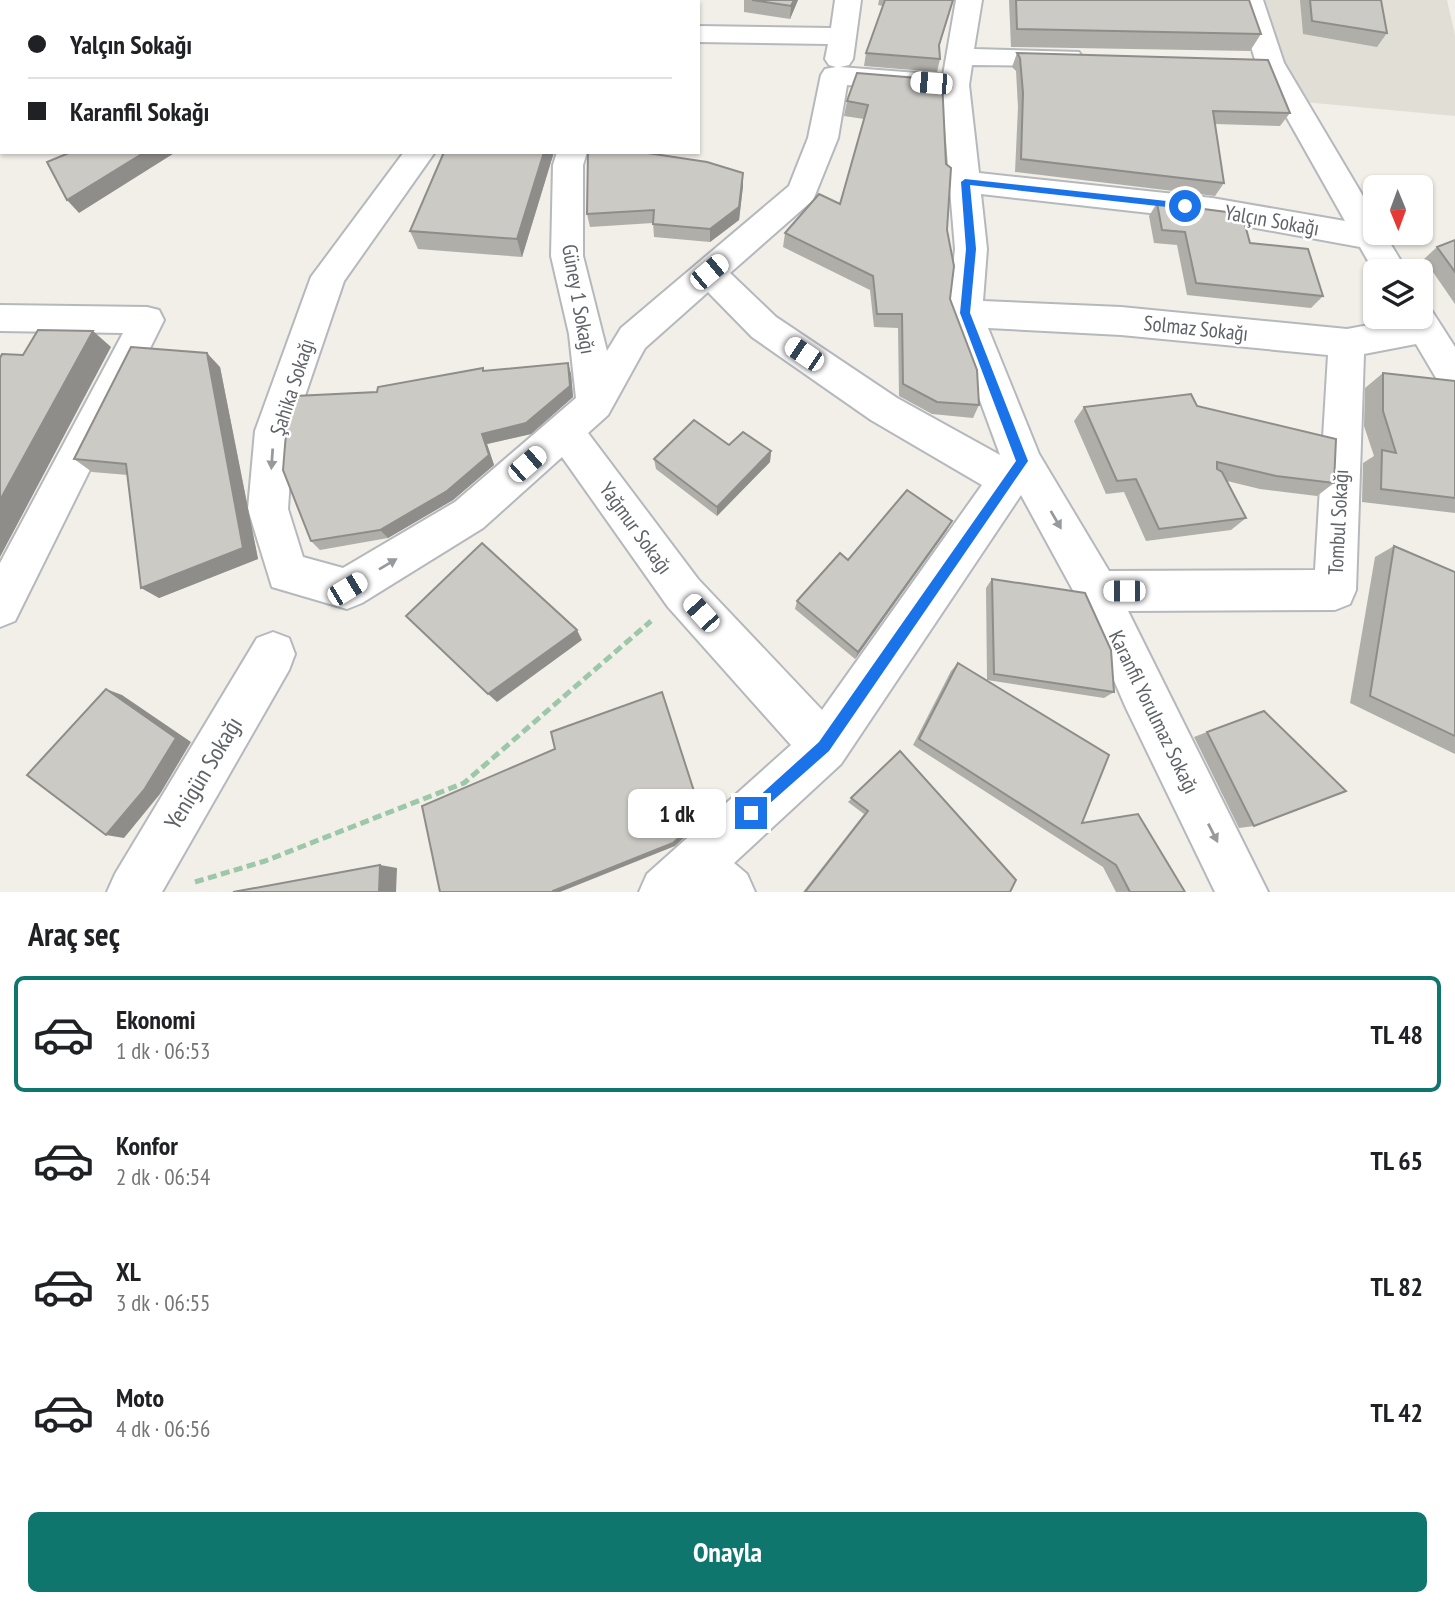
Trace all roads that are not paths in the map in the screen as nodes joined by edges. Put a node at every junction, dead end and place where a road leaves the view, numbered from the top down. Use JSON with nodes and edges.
{"nodes":[{"id":1,"x":848,"y":0,"type":"edge"},
{"id":2,"x":969,"y":0,"type":"edge"},
{"id":3,"x":1250,"y":0,"type":"edge"},
{"id":4,"x":700,"y":34,"type":"edge"},
{"id":5,"x":844,"y":36,"type":"junction"},
{"id":6,"x":1098,"y":60,"type":"edge"},
{"id":7,"x":957,"y":71,"type":"junction"},
{"id":8,"x":835,"y":75,"type":"junction"},
{"id":9,"x":419,"y":154,"type":"edge"},
{"id":10,"x":571,"y":154,"type":"edge"},
{"id":11,"x":965,"y":182,"type":"junction"},
{"id":12,"x":1363,"y":226,"type":"edge"},
{"id":13,"x":1363,"y":236,"type":"edge"},
{"id":14,"x":709,"y":272,"type":"junction"},
{"id":15,"x":965,"y":313,"type":"junction"},
{"id":16,"x":0,"y":318,"type":"edge"},
{"id":17,"x":1399,"y":329,"type":"edge"},
{"id":18,"x":1425,"y":329,"type":"edge"},
{"id":19,"x":1347,"y":343,"type":"junction"},
{"id":20,"x":1455,"y":378,"type":"edge"},
{"id":21,"x":580,"y":417,"type":"junction"},
{"id":22,"x":1014,"y":470,"type":"junction"},
{"id":23,"x":1097,"y":591,"type":"junction"},
{"id":24,"x":0,"y":606,"type":"edge"},
{"id":25,"x":273,"y":654,"type":"dead end"},
{"id":26,"x":824,"y":747,"type":"junction"},
{"id":27,"x":697,"y":882,"type":"edge"},
{"id":28,"x":133,"y":892,"type":"edge"},
{"id":29,"x":1242,"y":892,"type":"edge"}],
"edges":[{"from":1,"to":5,"type":"street"},
{"from":2,"to":7,"type":"street"},
{"from":3,"to":12,"type":"street"},
{"from":4,"to":5,"type":"street"},
{"from":5,"to":8,"type":"street"},
{"from":6,"to":7,"type":"street"},
{"from":7,"to":8,"type":"street"},
{"from":7,"to":11,"type":"street"},
{"from":8,"to":14,"type":"street"},
{"from":9,"to":21,"type":"street","name":"Şahika Sokağı","one_way":true},
{"from":10,"to":21,"type":"street","name":"Güney 1 Sokağı"},
{"from":11,"to":13,"type":"street","name":"Yalçın Sokağı"},
{"from":11,"to":15,"type":"street"},
{"from":14,"to":21,"type":"street"},
{"from":14,"to":22,"type":"street"},
{"from":15,"to":19,"type":"street","name":"Solmaz Sokağı"},
{"from":15,"to":22,"type":"street","name":"Karanfil Yorulmaz Sokağı"},
{"from":16,"to":24,"type":"street"},
{"from":17,"to":19,"type":"street","name":"Solmaz Sokağı"},
{"from":18,"to":20,"type":"street"},
{"from":19,"to":23,"type":"street","name":"Tombul Sokağı"},
{"from":21,"to":26,"type":"street","name":"Yağmur Sokağı"},
{"from":22,"to":23,"type":"street","name":"Karanfil Yorulmaz Sokağı","one_way":true},
{"from":22,"to":26,"type":"street"},
{"from":23,"to":29,"type":"street","name":"Karanfil Yorulmaz Sokağı","one_way":true},
{"from":25,"to":28,"type":"street","name":"Yenigün Sokağı"},
{"from":26,"to":27,"type":"street"}]}
